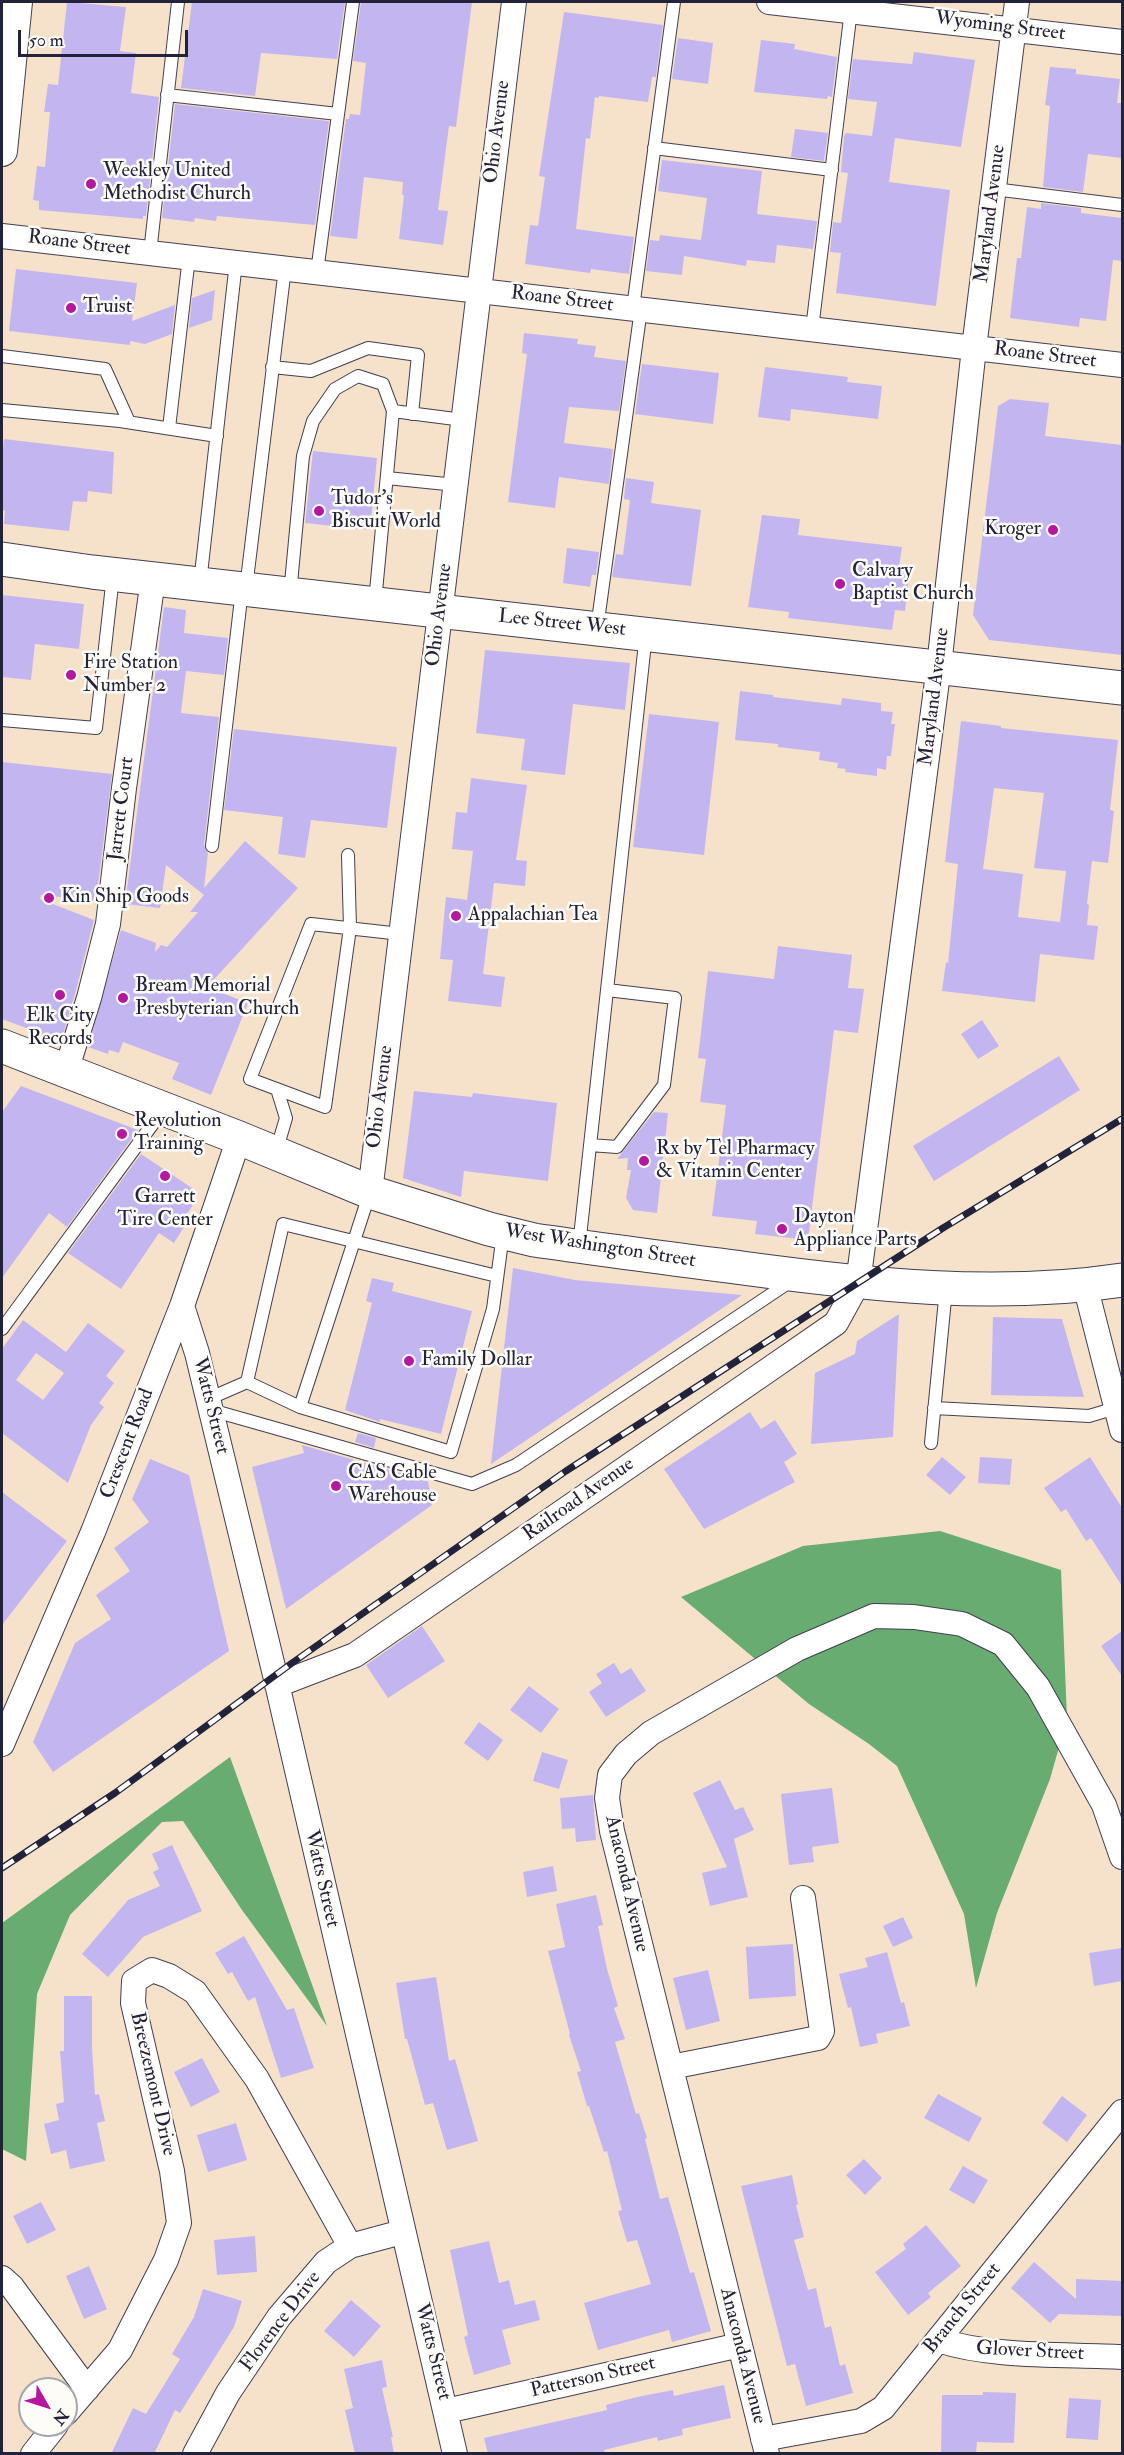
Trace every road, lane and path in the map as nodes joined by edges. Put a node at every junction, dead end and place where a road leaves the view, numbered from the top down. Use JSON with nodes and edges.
{"nodes":[{"id":1,"x":17,"y":2,"type":"edge"},
{"id":2,"x":178,"y":2,"type":"edge"},
{"id":3,"x":353,"y":2,"type":"edge"},
{"id":4,"x":514,"y":2,"type":"edge"},
{"id":5,"x":674,"y":2,"type":"edge"},
{"id":6,"x":770,"y":2,"type":"edge"},
{"id":7,"x":1017,"y":2,"type":"edge"},
{"id":8,"x":851,"y":10,"type":"junction"},
{"id":9,"x":1014,"y":28,"type":"junction"},
{"id":10,"x":1122,"y":42,"type":"edge"},
{"id":11,"x":167,"y":95,"type":"junction"},
{"id":12,"x":338,"y":114,"type":"junction"},
{"id":13,"x":654,"y":148,"type":"junction"},
{"id":14,"x":2,"y":151,"type":"edge"},
{"id":15,"x":831,"y":170,"type":"junction"},
{"id":16,"x":994,"y":189,"type":"junction"},
{"id":17,"x":1122,"y":205,"type":"edge"},
{"id":18,"x":2,"y":236,"type":"edge"},
{"id":19,"x":150,"y":253,"type":"junction"},
{"id":20,"x":189,"y":257,"type":"junction"},
{"id":21,"x":236,"y":262,"type":"junction"},
{"id":22,"x":285,"y":268,"type":"junction"},
{"id":23,"x":317,"y":272,"type":"junction"},
{"id":24,"x":479,"y":290,"type":"junction"},
{"id":25,"x":637,"y":309,"type":"junction"},
{"id":26,"x":812,"y":329,"type":"junction"},
{"id":27,"x":974,"y":348,"type":"junction"},
{"id":28,"x":2,"y":356,"type":"edge"},
{"id":29,"x":1122,"y":365,"type":"edge"},
{"id":30,"x":272,"y":367,"type":"junction"},
{"id":31,"x":2,"y":410,"type":"edge"},
{"id":32,"x":393,"y":411,"type":"junction"},
{"id":33,"x":412,"y":414,"type":"junction"},
{"id":34,"x":464,"y":420,"type":"junction"},
{"id":35,"x":129,"y":422,"type":"junction"},
{"id":36,"x":169,"y":428,"type":"junction"},
{"id":37,"x":217,"y":436,"type":"junction"},
{"id":38,"x":387,"y":478,"type":"junction"},
{"id":39,"x":456,"y":485,"type":"junction"},
{"id":40,"x":2,"y":559,"type":"edge"},
{"id":41,"x":113,"y":574,"type":"junction"},
{"id":42,"x":153,"y":579,"type":"junction"},
{"id":43,"x":200,"y":584,"type":"junction"},
{"id":44,"x":244,"y":589,"type":"junction"},
{"id":45,"x":290,"y":594,"type":"junction"},
{"id":46,"x":375,"y":603,"type":"junction"},
{"id":47,"x":441,"y":610,"type":"junction"},
{"id":48,"x":597,"y":628,"type":"junction"},
{"id":49,"x":646,"y":633,"type":"junction"},
{"id":50,"x":939,"y":666,"type":"junction"},
{"id":51,"x":1122,"y":688,"type":"edge"},
{"id":52,"x":2,"y":720,"type":"edge"},
{"id":53,"x":212,"y":846,"type":"dead end"},
{"id":54,"x":348,"y":855,"type":"dead end"},
{"id":55,"x":350,"y":928,"type":"junction"},
{"id":56,"x":402,"y":934,"type":"junction"},
{"id":57,"x":607,"y":990,"type":"junction"},
{"id":58,"x":5,"y":1053,"type":"edge"},
{"id":59,"x":66,"y":1071,"type":"junction"},
{"id":60,"x":277,"y":1089,"type":"junction"},
{"id":61,"x":164,"y":1109,"type":"junction"},
{"id":62,"x":239,"y":1138,"type":"junction"},
{"id":63,"x":590,"y":1145,"type":"junction"},
{"id":64,"x":275,"y":1153,"type":"junction"},
{"id":65,"x":370,"y":1192,"type":"junction"},
{"id":66,"x":503,"y":1233,"type":"junction"},
{"id":67,"x":352,"y":1240,"type":"junction"},
{"id":68,"x":579,"y":1246,"type":"junction"},
{"id":69,"x":798,"y":1275,"type":"junction"},
{"id":70,"x":497,"y":1276,"type":"junction"},
{"id":71,"x":1122,"y":1280,"type":"edge"},
{"id":72,"x":858,"y":1283,"type":"junction"},
{"id":73,"x":1085,"y":1285,"type":"junction"},
{"id":74,"x":946,"y":1288,"type":"junction"},
{"id":75,"x":182,"y":1306,"type":"junction"},
{"id":76,"x":2,"y":1329,"type":"edge"},
{"id":77,"x":247,"y":1382,"type":"junction"},
{"id":78,"x":210,"y":1404,"type":"junction"},
{"id":79,"x":300,"y":1407,"type":"junction"},
{"id":80,"x":934,"y":1408,"type":"junction"},
{"id":81,"x":1119,"y":1419,"type":"edge"},
{"id":82,"x":931,"y":1443,"type":"dead end"},
{"id":83,"x":277,"y":1685,"type":"junction"},
{"id":84,"x":2,"y":1744,"type":"edge"},
{"id":85,"x":1122,"y":1857,"type":"edge"},
{"id":86,"x":803,"y":1898,"type":"dead end"},
{"id":87,"x":671,"y":2067,"type":"junction"},
{"id":88,"x":1122,"y":2112,"type":"edge"},
{"id":89,"x":402,"y":2232,"type":"junction"},
{"id":90,"x":350,"y":2246,"type":"junction"},
{"id":91,"x":2,"y":2278,"type":"edge"},
{"id":92,"x":938,"y":2340,"type":"junction"},
{"id":93,"x":740,"y":2345,"type":"junction"},
{"id":94,"x":1122,"y":2357,"type":"edge"},
{"id":95,"x":87,"y":2389,"type":"junction"},
{"id":96,"x":78,"y":2400,"type":"edge"},
{"id":97,"x":446,"y":2411,"type":"junction"},
{"id":98,"x":46,"y":2437,"type":"edge"},
{"id":99,"x":765,"y":2446,"type":"edge"},
{"id":100,"x":33,"y":2454,"type":"edge"},
{"id":101,"x":195,"y":2454,"type":"edge"},
{"id":102,"x":455,"y":2454,"type":"edge"}],
"edges":[{"from":1,"to":14,"type":"street"},
{"from":2,"to":11,"type":"lane"},
{"from":3,"to":12,"type":"lane"},
{"from":4,"to":24,"type":"street","name":"Ohio Avenue"},
{"from":5,"to":13,"type":"lane"},
{"from":6,"to":8,"type":"street","name":"Wyoming Street"},
{"from":7,"to":9,"type":"street","name":"Maryland Avenue"},
{"from":8,"to":9,"type":"street","name":"Wyoming Street"},
{"from":8,"to":15,"type":"lane"},
{"from":9,"to":10,"type":"street","name":"Wyoming Street"},
{"from":9,"to":16,"type":"street","name":"Maryland Avenue"},
{"from":11,"to":12,"type":"lane"},
{"from":11,"to":19,"type":"lane"},
{"from":12,"to":23,"type":"lane"},
{"from":13,"to":15,"type":"lane"},
{"from":13,"to":25,"type":"lane"},
{"from":15,"to":26,"type":"lane"},
{"from":16,"to":17,"type":"lane"},
{"from":16,"to":27,"type":"street","name":"Maryland Avenue"},
{"from":18,"to":19,"type":"street","name":"Roane Street"},
{"from":19,"to":20,"type":"street","name":"Roane Street"},
{"from":20,"to":21,"type":"street","name":"Roane Street"},
{"from":20,"to":36,"type":"lane"},
{"from":21,"to":22,"type":"street","name":"Roane Street"},
{"from":21,"to":37,"type":"lane"},
{"from":22,"to":23,"type":"street","name":"Roane Street"},
{"from":22,"to":30,"type":"lane"},
{"from":23,"to":24,"type":"street","name":"Roane Street"},
{"from":24,"to":25,"type":"street","name":"Roane Street"},
{"from":24,"to":34,"type":"street","name":"Ohio Avenue"},
{"from":25,"to":26,"type":"street","name":"Roane Street"},
{"from":25,"to":48,"type":"lane"},
{"from":26,"to":27,"type":"street","name":"Roane Street"},
{"from":27,"to":29,"type":"street","name":"Roane Street"},
{"from":27,"to":50,"type":"street","name":"Maryland Avenue"},
{"from":28,"to":35,"type":"lane"},
{"from":30,"to":33,"type":"lane"},
{"from":30,"to":44,"type":"lane"},
{"from":31,"to":35,"type":"lane"},
{"from":32,"to":33,"type":"lane"},
{"from":32,"to":38,"type":"lane"},
{"from":32,"to":45,"type":"lane"},
{"from":33,"to":34,"type":"lane"},
{"from":34,"to":39,"type":"street","name":"Ohio Avenue"},
{"from":35,"to":36,"type":"lane"},
{"from":36,"to":37,"type":"lane"},
{"from":37,"to":43,"type":"lane"},
{"from":38,"to":39,"type":"lane"},
{"from":38,"to":46,"type":"lane"},
{"from":39,"to":47,"type":"street","name":"Ohio Avenue"},
{"from":40,"to":41,"type":"main road","name":"Lee Street West"},
{"from":41,"to":42,"type":"main road","name":"Lee Street West"},
{"from":41,"to":52,"type":"lane"},
{"from":42,"to":43,"type":"main road","name":"Lee Street West"},
{"from":42,"to":59,"type":"street","name":"Jarrett Court"},
{"from":43,"to":44,"type":"main road","name":"Lee Street West"},
{"from":44,"to":45,"type":"main road","name":"Lee Street West"},
{"from":44,"to":53,"type":"lane"},
{"from":45,"to":46,"type":"main road","name":"Lee Street West"},
{"from":46,"to":47,"type":"main road","name":"Lee Street West"},
{"from":47,"to":48,"type":"main road","name":"Lee Street West"},
{"from":47,"to":56,"type":"street","name":"Ohio Avenue"},
{"from":48,"to":49,"type":"main road","name":"Lee Street West"},
{"from":49,"to":50,"type":"main road","name":"Lee Street West"},
{"from":49,"to":57,"type":"lane"},
{"from":50,"to":51,"type":"main road","name":"Lee Street West"},
{"from":50,"to":72,"type":"street","name":"Maryland Avenue"},
{"from":54,"to":55,"type":"lane"},
{"from":55,"to":56,"type":"lane"},
{"from":55,"to":60,"type":"lane"},
{"from":55,"to":60,"type":"lane"},
{"from":56,"to":65,"type":"street","name":"Ohio Avenue"},
{"from":57,"to":63,"type":"lane"},
{"from":57,"to":63,"type":"lane"},
{"from":58,"to":59,"type":"main road","name":"West Washington Street"},
{"from":59,"to":61,"type":"main road","name":"West Washington Street"},
{"from":60,"to":64,"type":"lane"},
{"from":61,"to":62,"type":"main road","name":"West Washington Street"},
{"from":61,"to":76,"type":"lane"},
{"from":62,"to":64,"type":"main road","name":"West Washington Street"},
{"from":62,"to":75,"type":"street","name":"Crescent Road"},
{"from":63,"to":68,"type":"lane"},
{"from":64,"to":65,"type":"main road","name":"West Washington Street"},
{"from":65,"to":66,"type":"main road","name":"West Washington Street"},
{"from":65,"to":67,"type":"lane"},
{"from":66,"to":68,"type":"main road","name":"West Washington Street"},
{"from":66,"to":70,"type":"lane"},
{"from":67,"to":70,"type":"lane"},
{"from":67,"to":77,"type":"lane"},
{"from":67,"to":79,"type":"lane"},
{"from":68,"to":69,"type":"main road","name":"West Washington Street"},
{"from":69,"to":72,"type":"main road","name":"West Washington Street"},
{"from":69,"to":78,"type":"lane"},
{"from":70,"to":79,"type":"lane"},
{"from":71,"to":73,"type":"main road","name":"West Washington Street"},
{"from":72,"to":74,"type":"main road","name":"West Washington Street"},
{"from":72,"to":83,"type":"street","name":"Railroad Avenue"},
{"from":73,"to":74,"type":"main road","name":"West Washington Street"},
{"from":73,"to":81,"type":"street"},
{"from":74,"to":80,"type":"lane"},
{"from":75,"to":78,"type":"street","name":"Watts Street"},
{"from":75,"to":84,"type":"street","name":"Crescent Road"},
{"from":77,"to":78,"type":"lane"},
{"from":77,"to":79,"type":"lane"},
{"from":78,"to":83,"type":"street","name":"Watts Street"},
{"from":80,"to":81,"type":"lane"},
{"from":80,"to":82,"type":"lane"},
{"from":83,"to":89,"type":"street","name":"Watts Street"},
{"from":85,"to":87,"type":"street","name":"Anaconda Avenue"},
{"from":86,"to":87,"type":"street"},
{"from":87,"to":93,"type":"street","name":"Anaconda Avenue"},
{"from":88,"to":92,"type":"street","name":"Branch Street"},
{"from":89,"to":90,"type":"street","name":"Florence Drive"},
{"from":89,"to":97,"type":"street","name":"Watts Street"},
{"from":90,"to":95,"type":"street","name":"Breezemont Drive"},
{"from":90,"to":101,"type":"street","name":"Florence Drive"},
{"from":91,"to":95,"type":"street"},
{"from":92,"to":94,"type":"street","name":"Glover Street"},
{"from":92,"to":99,"type":"street","name":"Branch Street"},
{"from":93,"to":97,"type":"street","name":"Patterson Street"},
{"from":93,"to":99,"type":"street","name":"Anaconda Avenue"},
{"from":95,"to":96,"type":"street"},
{"from":97,"to":102,"type":"street","name":"Watts Street"},
{"from":98,"to":100,"type":"street"}]}
